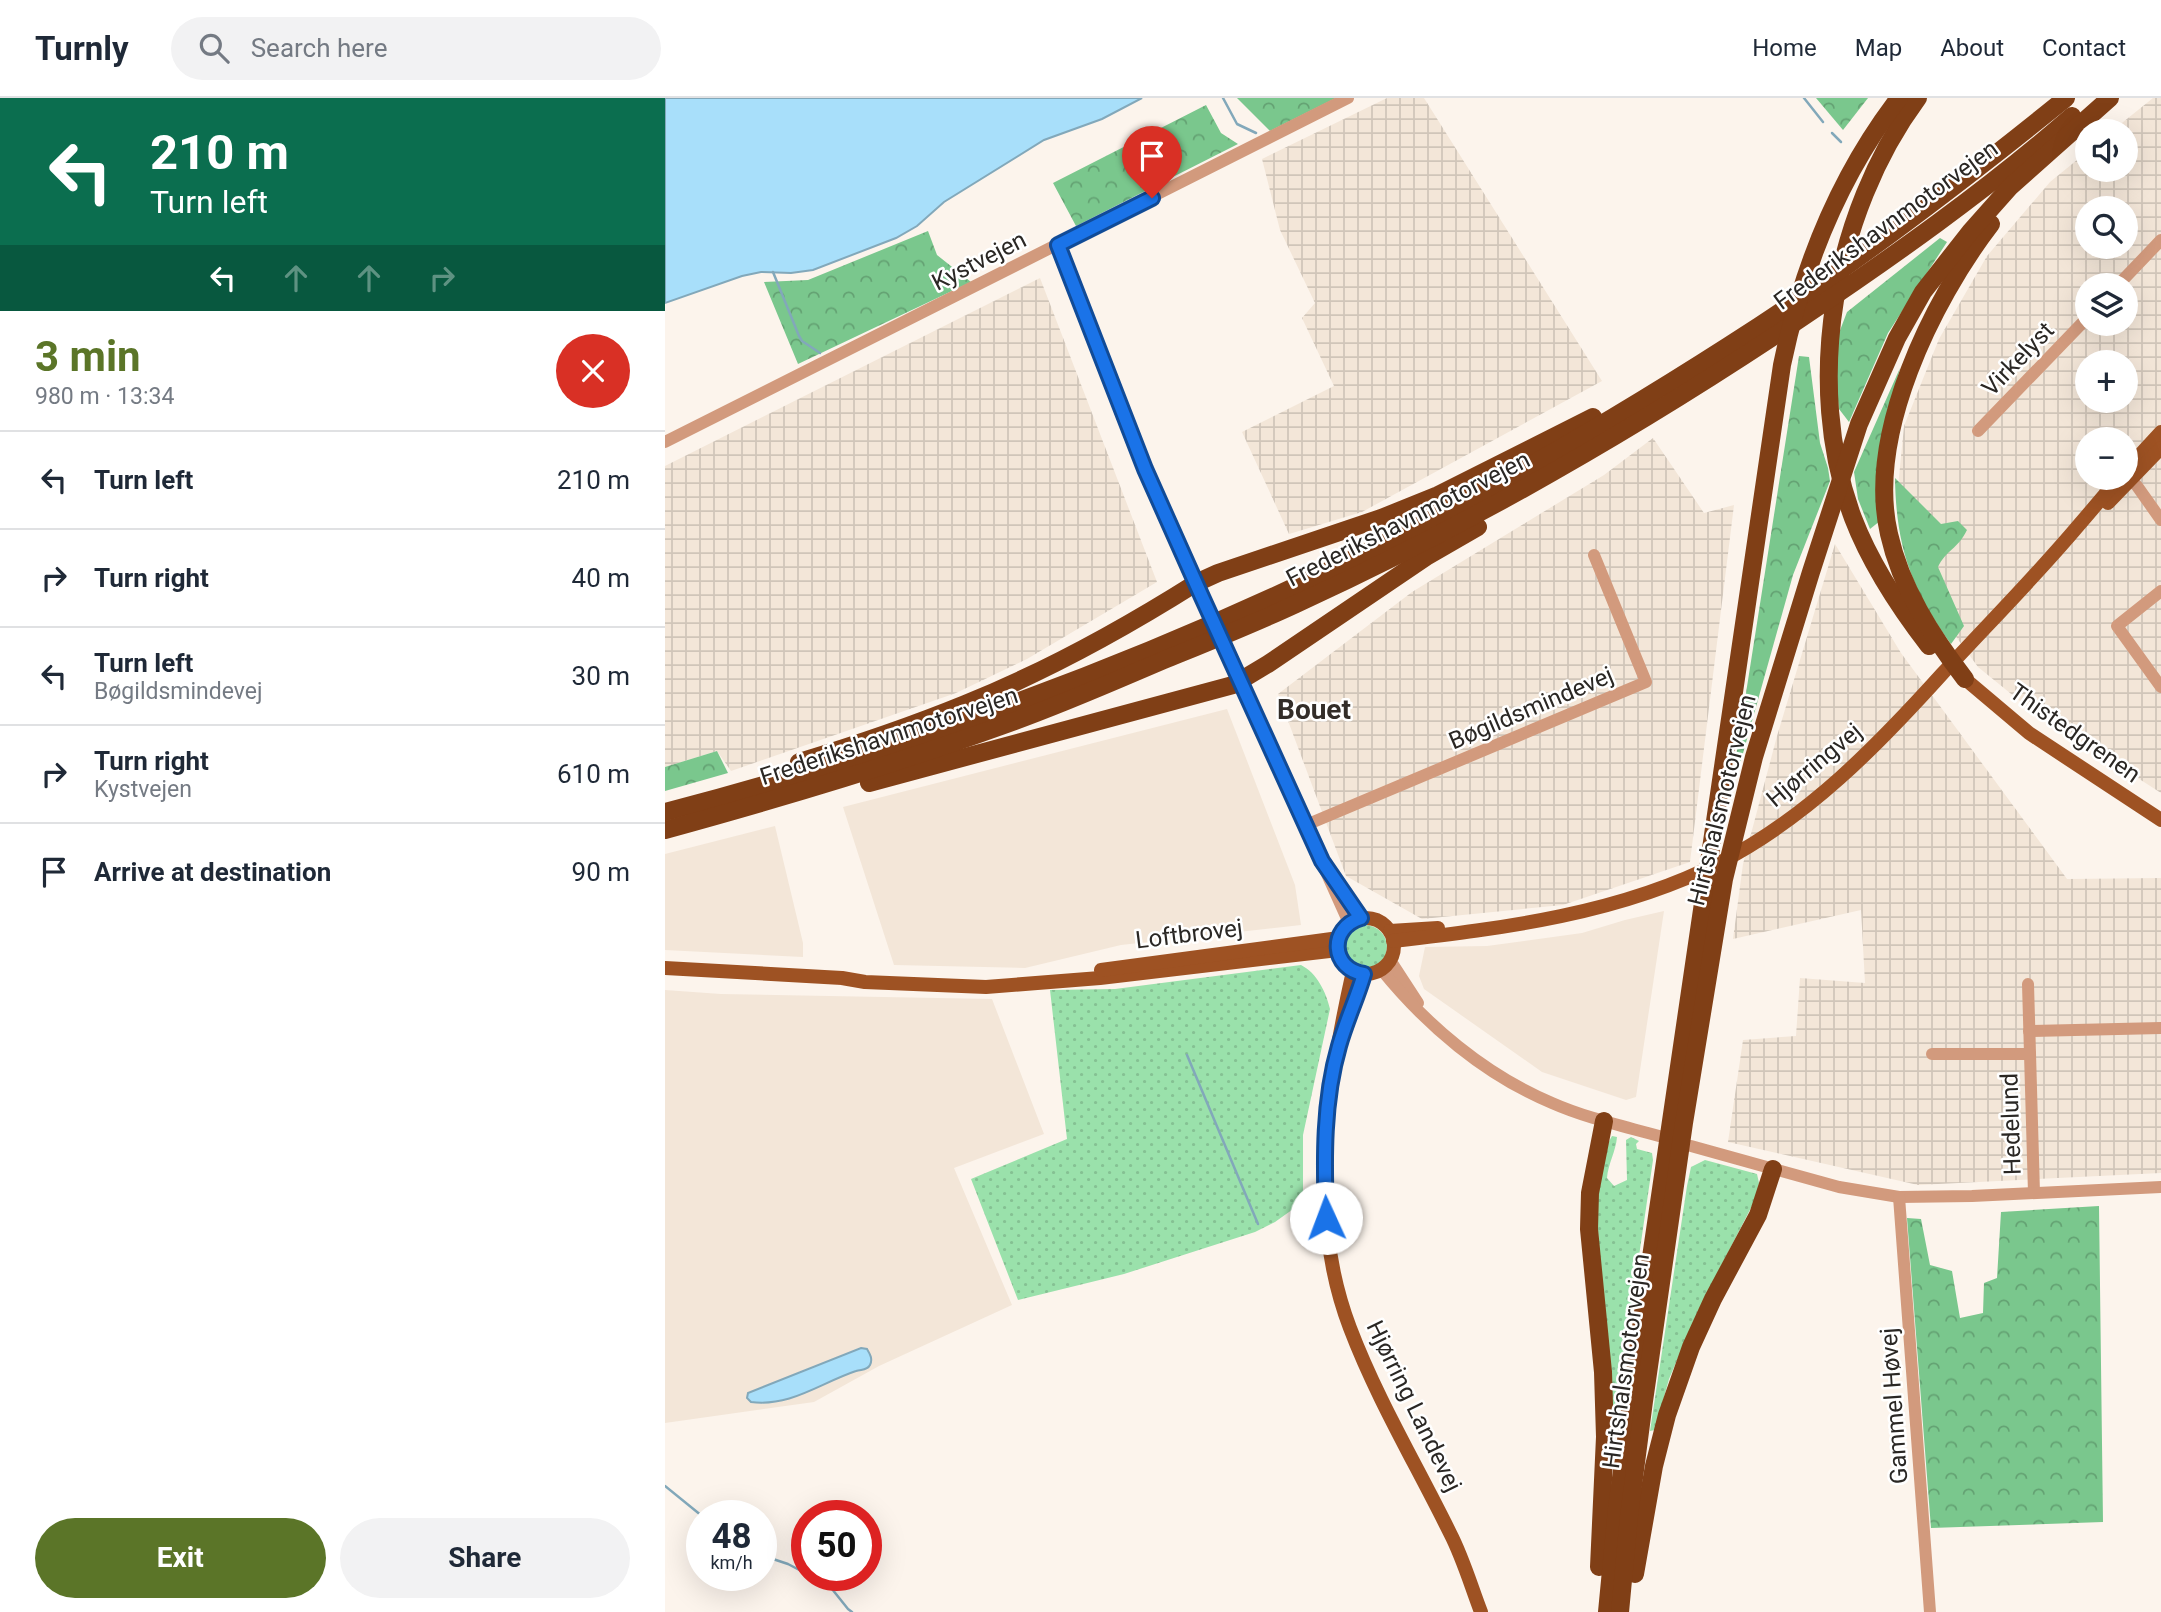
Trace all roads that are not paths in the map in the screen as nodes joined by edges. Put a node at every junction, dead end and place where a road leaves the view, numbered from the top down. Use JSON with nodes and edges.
{"nodes":[{"id":1,"x":1348,"y":98,"type":"edge"},
{"id":2,"x":1899,"y":98,"type":"edge"},
{"id":3,"x":1918,"y":98,"type":"edge"},
{"id":4,"x":2066,"y":98,"type":"edge"},
{"id":5,"x":2094,"y":98,"type":"edge"},
{"id":6,"x":2110,"y":98,"type":"edge"},
{"id":7,"x":2118,"y":98,"type":"edge"},
{"id":8,"x":2161,"y":240,"type":"edge"},
{"id":9,"x":1058,"y":245,"type":"junction"},
{"id":10,"x":2129,"y":273,"type":"edge"},
{"id":11,"x":1762,"y":324,"type":"junction"},
{"id":12,"x":2075,"y":330,"type":"edge"},
{"id":13,"x":1754,"y":350,"type":"junction"},
{"id":14,"x":1978,"y":431,"type":"dead end"},
{"id":15,"x":2161,"y":432,"type":"edge"},
{"id":16,"x":665,"y":442,"type":"edge"},
{"id":17,"x":2161,"y":448,"type":"edge"},
{"id":18,"x":2138,"y":461,"type":"edge"},
{"id":19,"x":2138,"y":466,"type":"edge"},
{"id":20,"x":2113,"y":490,"type":"edge"},
{"id":21,"x":2137,"y":490,"type":"edge"},
{"id":22,"x":2161,"y":520,"type":"edge"},
{"id":23,"x":1594,"y":555,"type":"dead end"},
{"id":24,"x":1199,"y":590,"type":"junction"},
{"id":25,"x":2161,"y":591,"type":"edge"},
{"id":26,"x":1937,"y":648,"type":"junction"},
{"id":27,"x":1240,"y":682,"type":"junction"},
{"id":28,"x":1968,"y":682,"type":"joint"},
{"id":29,"x":2161,"y":687,"type":"edge"},
{"id":30,"x":665,"y":803,"type":"edge"},
{"id":31,"x":665,"y":812,"type":"edge"},
{"id":32,"x":2161,"y":820,"type":"edge"},
{"id":33,"x":1306,"y":824,"type":"junction"},
{"id":34,"x":665,"y":831,"type":"edge"},
{"id":35,"x":1355,"y":921,"type":"junction"},
{"id":36,"x":1392,"y":936,"type":"junction"},
{"id":37,"x":1338,"y":944,"type":"junction"},
{"id":38,"x":1386,"y":964,"type":"junction"},
{"id":39,"x":665,"y":968,"type":"edge"},
{"id":40,"x":1359,"y":972,"type":"junction"},
{"id":41,"x":665,"y":977,"type":"edge"},
{"id":42,"x":865,"y":982,"type":"junction"},
{"id":43,"x":2028,"y":984,"type":"dead end"},
{"id":44,"x":2161,"y":1028,"type":"edge"},
{"id":45,"x":2029,"y":1031,"type":"junction"},
{"id":46,"x":1932,"y":1054,"type":"dead end"},
{"id":47,"x":2029,"y":1054,"type":"junction"},
{"id":48,"x":1604,"y":1121,"type":"junction"},
{"id":49,"x":1659,"y":1136,"type":"dead end"},
{"id":50,"x":1691,"y":1146,"type":"dead end"},
{"id":51,"x":1773,"y":1169,"type":"junction"},
{"id":52,"x":2161,"y":1187,"type":"edge"},
{"id":53,"x":2034,"y":1193,"type":"junction"},
{"id":54,"x":1899,"y":1197,"type":"junction"},
{"id":55,"x":1481,"y":1612,"type":"edge"},
{"id":56,"x":1596,"y":1612,"type":"edge"},
{"id":57,"x":1607,"y":1612,"type":"edge"},
{"id":58,"x":1620,"y":1612,"type":"edge"},
{"id":59,"x":1630,"y":1612,"type":"edge"},
{"id":60,"x":1930,"y":1612,"type":"edge"}],
"edges":[{"from":1,"to":9,"type":"street","name":"Kystvejen"},
{"from":2,"to":57,"type":"highway","name":"Hirtshalsmotorvejen"},
{"from":3,"to":26,"type":"highway"},
{"from":4,"to":11,"type":"highway","name":"Frederikshavnmotorvejen"},
{"from":5,"to":13,"type":"highway","name":"Frederikshavnmotorvejen"},
{"from":6,"to":58,"type":"highway","name":"Hirtshalsmotorvejen"},
{"from":7,"to":26,"type":"highway"},
{"from":8,"to":10,"type":"street"},
{"from":9,"to":16,"type":"street","name":"Kystvejen"},
{"from":9,"to":24,"type":"street"},
{"from":11,"to":24,"type":"highway"},
{"from":11,"to":31,"type":"highway","name":"Frederikshavnmotorvejen"},
{"from":12,"to":14,"type":"street","name":"Virkelyst"},
{"from":13,"to":27,"type":"highway"},
{"from":13,"to":34,"type":"highway","name":"Frederikshavnmotorvejen"},
{"from":15,"to":18,"type":"main road","name":"Hjørringvej"},
{"from":17,"to":19,"type":"main road","name":"Hjørringvej"},
{"from":20,"to":36,"type":"main road","name":"Hjørringvej"},
{"from":21,"to":22,"type":"street"},
{"from":23,"to":33,"type":"street","name":"Bøgildsmindevej"},
{"from":24,"to":27,"type":"street"},
{"from":24,"to":30,"type":"highway"},
{"from":25,"to":29,"type":"street"},
{"from":26,"to":28,"type":"highway"},
{"from":27,"to":33,"type":"street"},
{"from":27,"to":34,"type":"highway"},
{"from":28,"to":32,"type":"main road","name":"Thistedgrenen"},
{"from":33,"to":35,"type":"street"},
{"from":35,"to":36,"type":"main road"},
{"from":35,"to":37,"type":"main road"},
{"from":36,"to":38,"type":"main road"},
{"from":37,"to":40,"type":"main road"},
{"from":37,"to":42,"type":"main road","name":"Loftbrovej"},
{"from":38,"to":40,"type":"main road"},
{"from":38,"to":48,"type":"street"},
{"from":39,"to":42,"type":"main road","name":"Loftbrovej"},
{"from":40,"to":55,"type":"main road","name":"Hjørring Landevej"},
{"from":41,"to":42,"type":"main road","name":"Loftbrovej"},
{"from":43,"to":45,"type":"street","name":"Hedelund"},
{"from":44,"to":45,"type":"street"},
{"from":45,"to":47,"type":"street","name":"Hedelund"},
{"from":46,"to":47,"type":"street","name":"Hedelund"},
{"from":47,"to":53,"type":"street","name":"Hedelund"},
{"from":48,"to":49,"type":"street"},
{"from":48,"to":56,"type":"highway"},
{"from":50,"to":51,"type":"street"},
{"from":51,"to":54,"type":"street"},
{"from":51,"to":59,"type":"highway"},
{"from":52,"to":53,"type":"street"},
{"from":53,"to":54,"type":"street"},
{"from":54,"to":60,"type":"street","name":"Gammel Høvej"}]}
